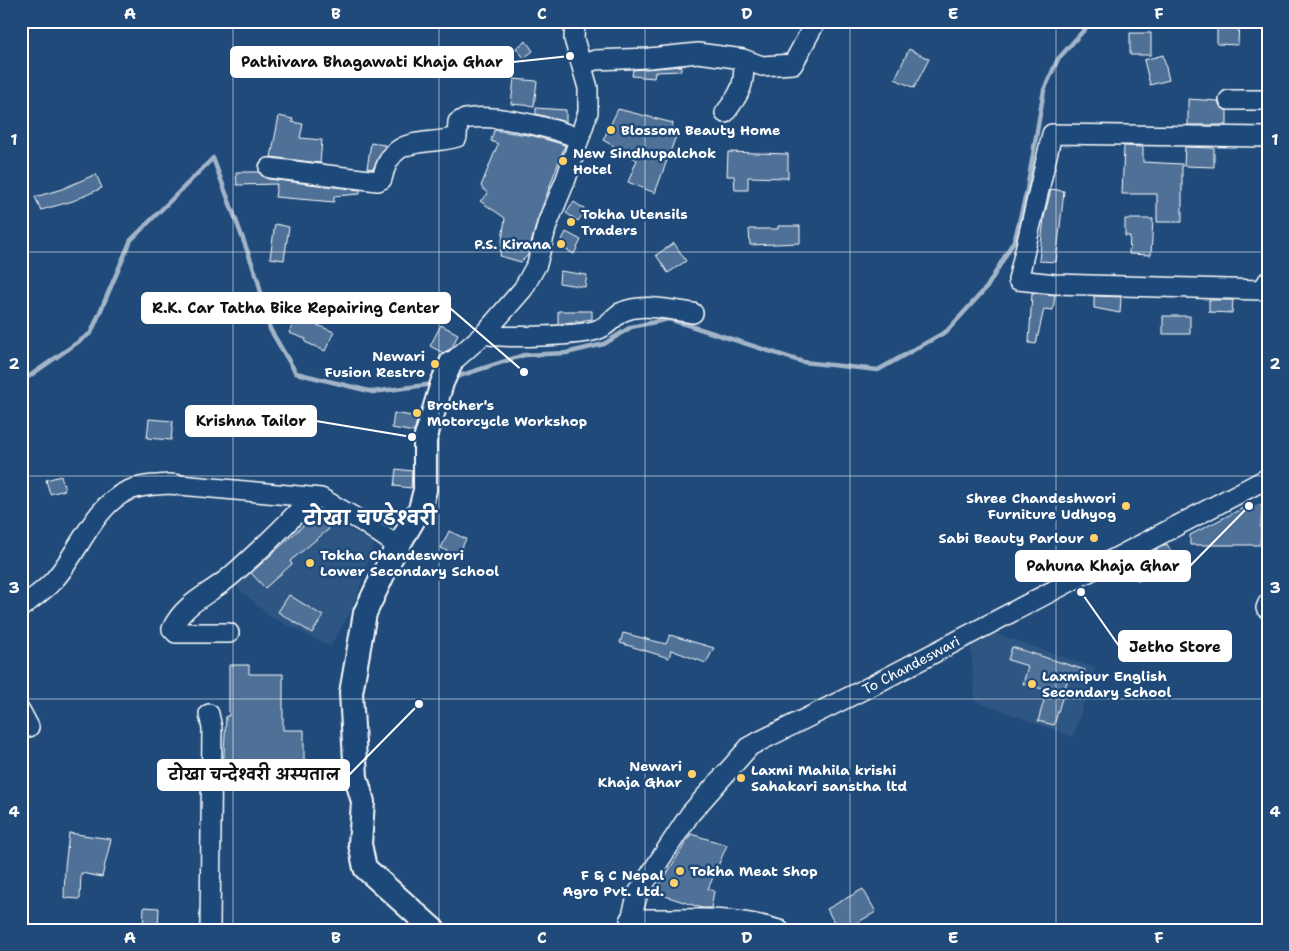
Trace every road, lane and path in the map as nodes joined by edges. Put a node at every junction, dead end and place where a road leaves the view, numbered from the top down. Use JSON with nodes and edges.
{"nodes":[{"id":1,"x":574,"y":21,"type":"edge"},
{"id":2,"x":816,"y":21,"type":"edge"},
{"id":3,"x":743,"y":59,"type":"junction"},
{"id":4,"x":582,"y":65,"type":"junction"},
{"id":5,"x":1229,"y":100,"type":"dead end"},
{"id":6,"x":1268,"y":100,"type":"edge"},
{"id":7,"x":725,"y":113,"type":"dead end"},
{"id":8,"x":1268,"y":137,"type":"edge"},
{"id":9,"x":579,"y":139,"type":"junction"},
{"id":10,"x":269,"y":168,"type":"dead end"},
{"id":11,"x":1268,"y":281,"type":"edge"},
{"id":12,"x":693,"y":313,"type":"dead end"},
{"id":13,"x":484,"y":334,"type":"junction"},
{"id":14,"x":451,"y":363,"type":"joint"},
{"id":15,"x":1268,"y":478,"type":"edge"},
{"id":16,"x":311,"y":497,"type":"junction"},
{"id":17,"x":398,"y":546,"type":"junction"},
{"id":18,"x":21,"y":608,"type":"edge"},
{"id":19,"x":229,"y":632,"type":"dead end"},
{"id":20,"x":209,"y":714,"type":"dead end"},
{"id":21,"x":629,"y":924,"type":"edge"},
{"id":22,"x":210,"y":930,"type":"edge"},
{"id":23,"x":434,"y":930,"type":"edge"},
{"id":24,"x":779,"y":930,"type":"edge"}],
"edges":[{"from":1,"to":4,"type":"street"},
{"from":2,"to":3,"type":"street"},
{"from":3,"to":4,"type":"street"},
{"from":3,"to":7,"type":"street"},
{"from":4,"to":9,"type":"street"},
{"from":5,"to":6,"type":"street"},
{"from":8,"to":11,"type":"street"},
{"from":9,"to":10,"type":"street"},
{"from":9,"to":13,"type":"street"},
{"from":12,"to":13,"type":"street"},
{"from":13,"to":14,"type":"street"},
{"from":14,"to":17,"type":"main road"},
{"from":15,"to":21,"type":"street","name":"To Chandeswari"},
{"from":16,"to":17,"type":"street"},
{"from":16,"to":18,"type":"street"},
{"from":16,"to":19,"type":"street"},
{"from":17,"to":23,"type":"main road"},
{"from":20,"to":22,"type":"street"},
{"from":21,"to":24,"type":"street"}]}
